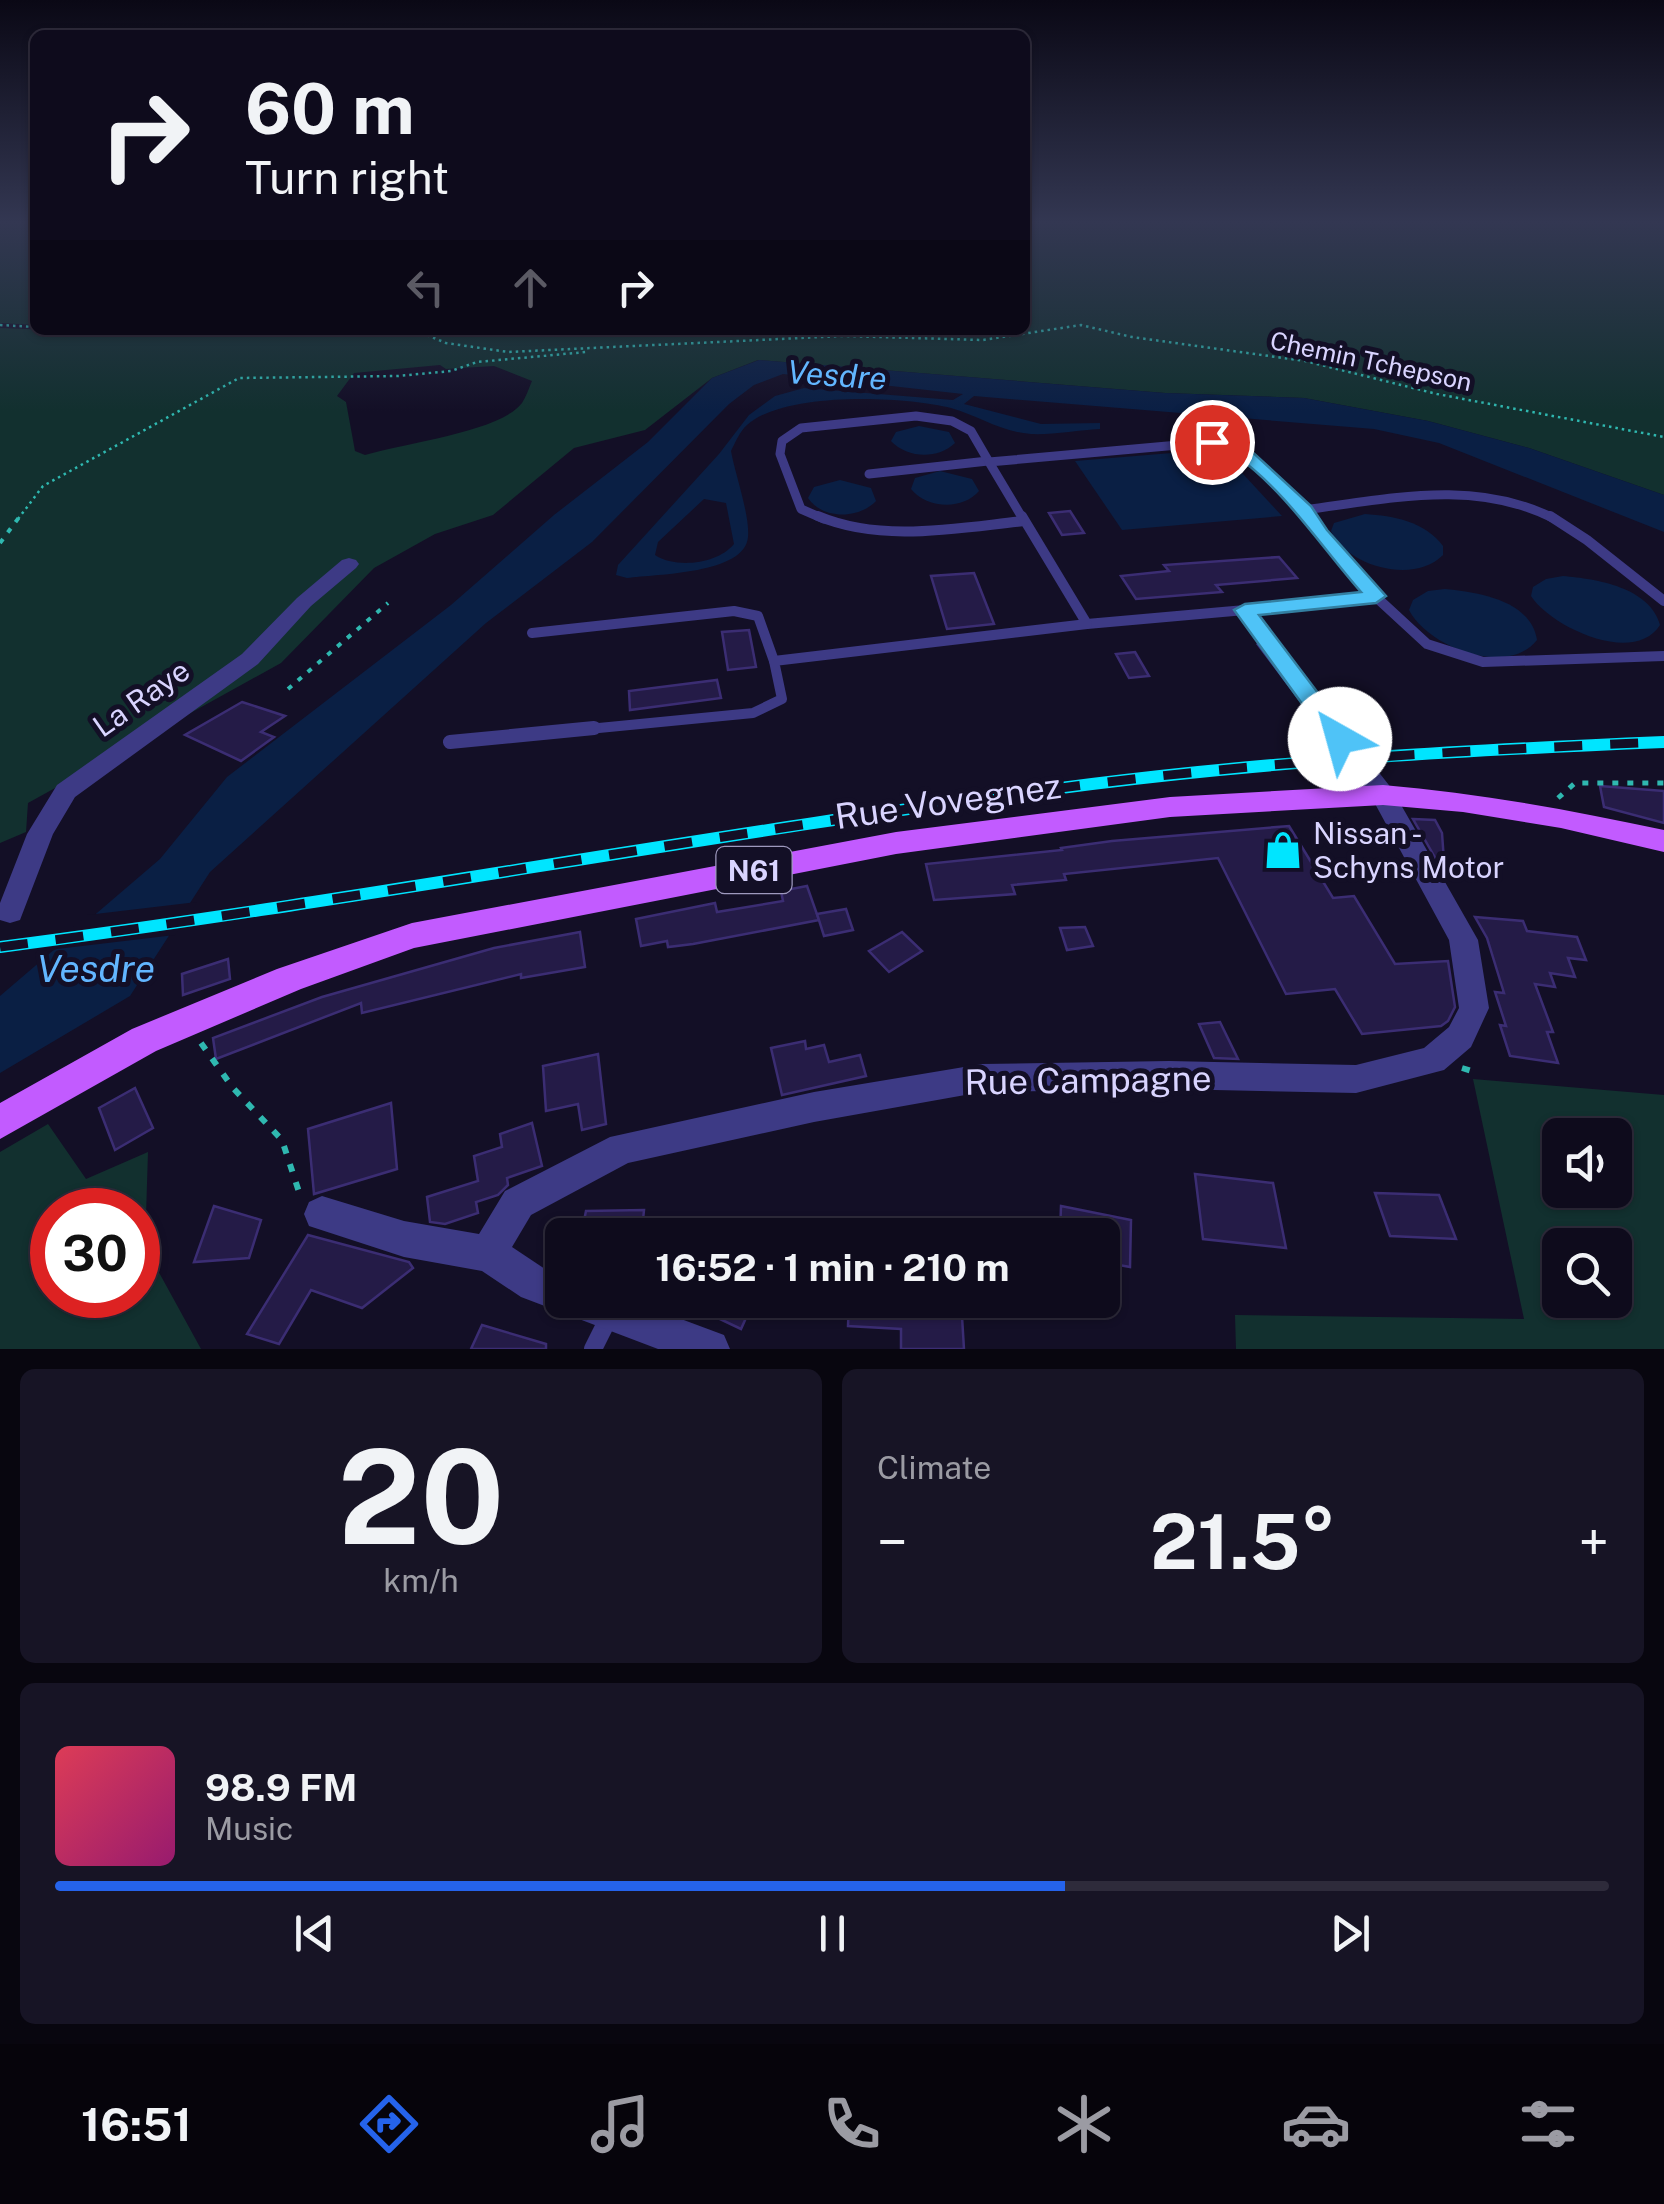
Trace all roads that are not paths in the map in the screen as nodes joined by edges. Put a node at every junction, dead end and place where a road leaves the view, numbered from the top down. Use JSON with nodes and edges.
{"nodes":[{"id":1,"x":988,"y":462,"type":"junction"},
{"id":2,"x":869,"y":474,"type":"dead end"},
{"id":3,"x":1304,"y":510,"type":"junction"},
{"id":4,"x":1024,"y":521,"type":"junction"},
{"id":5,"x":348,"y":564,"type":"dead end"},
{"id":6,"x":1376,"y":596,"type":"junction"},
{"id":7,"x":1664,"y":601,"type":"edge"},
{"id":8,"x":1245,"y":610,"type":"junction"},
{"id":9,"x":1087,"y":624,"type":"junction"},
{"id":10,"x":532,"y":633,"type":"dead end"},
{"id":11,"x":1267,"y":644,"type":"joint"},
{"id":12,"x":1664,"y":656,"type":"edge"},
{"id":13,"x":774,"y":662,"type":"junction"},
{"id":14,"x":1340,"y":739,"type":"tunnel mouth"},
{"id":15,"x":450,"y":742,"type":"dead end"},
{"id":16,"x":1362,"y":766,"type":"tunnel mouth"},
{"id":17,"x":1383,"y":795,"type":"junction"},
{"id":18,"x":1664,"y":841,"type":"edge"},
{"id":19,"x":10,"y":912,"type":"dead end"},
{"id":20,"x":0,"y":1122,"type":"edge"},
{"id":21,"x":322,"y":1214,"type":"road end"},
{"id":22,"x":488,"y":1253,"type":"junction"},
{"id":23,"x":545,"y":1288,"type":"edge"},
{"id":24,"x":594,"y":1318,"type":"edge"},
{"id":25,"x":627,"y":1318,"type":"edge"},
{"id":26,"x":593,"y":1349,"type":"edge"},
{"id":27,"x":710,"y":1349,"type":"edge"}],
"edges":[{"from":1,"to":2,"type":"lane"},
{"from":1,"to":3,"type":"lane"},
{"from":1,"to":4,"type":"lane"},
{"from":1,"to":4,"type":"lane"},
{"from":3,"to":6,"type":"lane"},
{"from":3,"to":7,"type":"lane"},
{"from":4,"to":9,"type":"lane"},
{"from":5,"to":19,"type":"street","name":"La Raye"},
{"from":6,"to":8,"type":"lane"},
{"from":6,"to":12,"type":"lane"},
{"from":8,"to":9,"type":"lane"},
{"from":8,"to":11,"type":"lane"},
{"from":9,"to":13,"type":"lane"},
{"from":10,"to":13,"type":"lane"},
{"from":11,"to":14,"type":"street"},
{"from":13,"to":15,"type":"lane"},
{"from":16,"to":17,"type":"street","name":"Rue Campagne"},
{"from":17,"to":18,"type":"main road","name":"Rue Vovegnez","number":"N61"},
{"from":17,"to":20,"type":"main road","name":"Rue Vovegnez","number":"N61"},
{"from":17,"to":22,"type":"street","name":"Rue Campagne"},
{"from":21,"to":22,"type":"street"},
{"from":22,"to":23,"type":"street"},
{"from":24,"to":26,"type":"lane"},
{"from":25,"to":27,"type":"street"}]}
